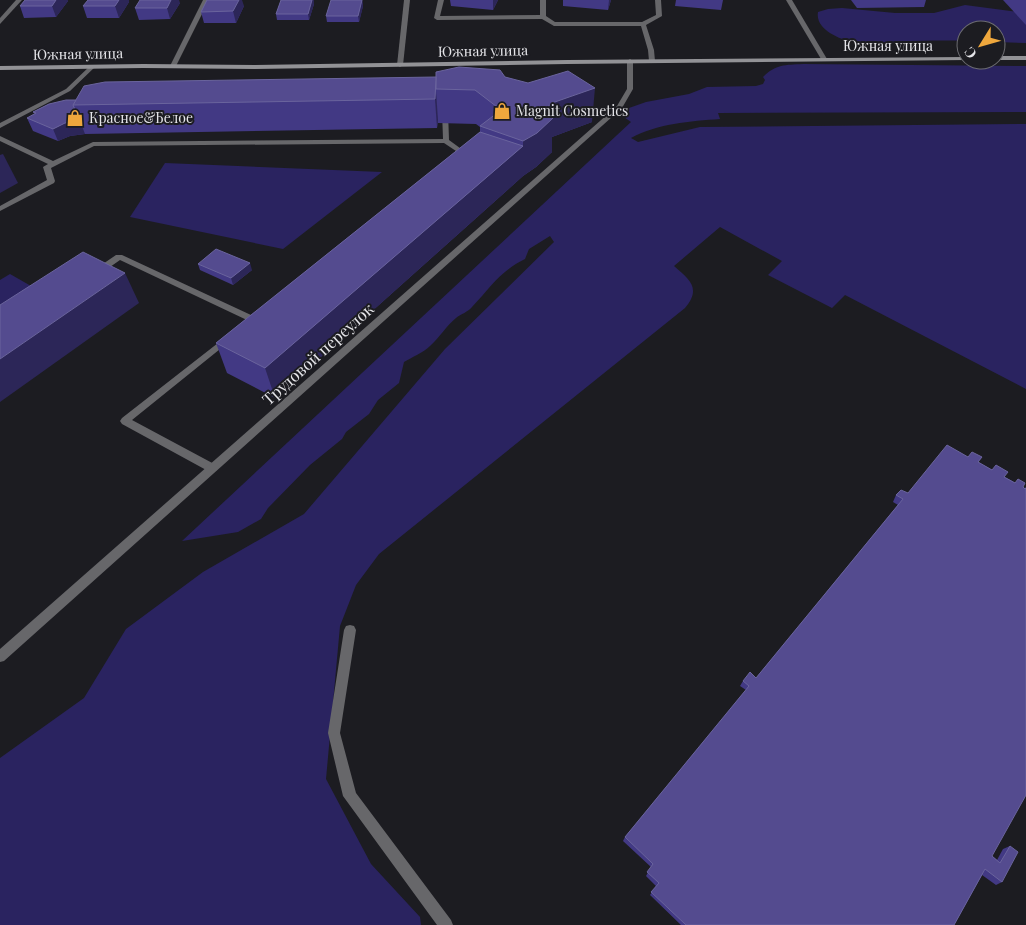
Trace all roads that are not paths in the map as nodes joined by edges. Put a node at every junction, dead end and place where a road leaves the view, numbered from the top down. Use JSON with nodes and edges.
{"nodes":[{"id":1,"x":19,"y":0,"type":"edge"},
{"id":2,"x":206,"y":0,"type":"edge"},
{"id":3,"x":407,"y":0,"type":"edge"},
{"id":4,"x":441,"y":0,"type":"edge"},
{"id":5,"x":543,"y":0,"type":"edge"},
{"id":6,"x":658,"y":0,"type":"edge"},
{"id":7,"x":789,"y":0,"type":"edge"},
{"id":8,"x":543,"y":17,"type":"junction"},
{"id":9,"x":0,"y":22,"type":"edge"},
{"id":10,"x":643,"y":24,"type":"junction"},
{"id":11,"x":1006,"y":58,"type":"edge"},
{"id":12,"x":1026,"y":58,"type":"edge"},
{"id":13,"x":824,"y":59,"type":"junction"},
{"id":14,"x":956,"y":59,"type":"edge"},
{"id":15,"x":630,"y":61,"type":"junction"},
{"id":16,"x":652,"y":61,"type":"junction"},
{"id":17,"x":400,"y":65,"type":"junction"},
{"id":18,"x":93,"y":66,"type":"junction"},
{"id":19,"x":173,"y":66,"type":"junction"},
{"id":20,"x":0,"y":68,"type":"edge"},
{"id":21,"x":445,"y":104,"type":"edge"},
{"id":22,"x":0,"y":126,"type":"edge"},
{"id":23,"x":0,"y":138,"type":"edge"},
{"id":24,"x":446,"y":141,"type":"junction"},
{"id":25,"x":445,"y":163,"type":"edge"},
{"id":26,"x":54,"y":164,"type":"junction"},
{"id":27,"x":0,"y":209,"type":"edge"},
{"id":28,"x":87,"y":278,"type":"edge"},
{"id":29,"x":267,"y":307,"type":"edge"},
{"id":30,"x":244,"y":325,"type":"junction"},
{"id":31,"x":212,"y":468,"type":"junction"},
{"id":32,"x":350,"y":630,"type":"dead end"},
{"id":33,"x":0,"y":657,"type":"edge"},
{"id":34,"x":446,"y":925,"type":"edge"}],
"edges":[{"from":1,"to":9,"type":"street"},
{"from":2,"to":19,"type":"street"},
{"from":3,"to":17,"type":"street"},
{"from":4,"to":8,"type":"street"},
{"from":5,"to":8,"type":"street"},
{"from":6,"to":10,"type":"street"},
{"from":7,"to":13,"type":"street"},
{"from":8,"to":10,"type":"street"},
{"from":10,"to":16,"type":"street"},
{"from":11,"to":12,"type":"street"},
{"from":13,"to":14,"type":"street","name":"Южная улица"},
{"from":13,"to":16,"type":"street","name":"Южная улица"},
{"from":15,"to":16,"type":"street","name":"Южная улица"},
{"from":15,"to":17,"type":"street","name":"Южная улица"},
{"from":15,"to":31,"type":"street","name":"Трудовой переулок"},
{"from":17,"to":19,"type":"street","name":"Южная улица"},
{"from":18,"to":19,"type":"street","name":"Южная улица"},
{"from":18,"to":20,"type":"street","name":"Южная улица"},
{"from":18,"to":22,"type":"street"},
{"from":21,"to":24,"type":"street"},
{"from":23,"to":26,"type":"street"},
{"from":24,"to":25,"type":"street"},
{"from":24,"to":26,"type":"street"},
{"from":26,"to":27,"type":"street"},
{"from":28,"to":30,"type":"street"},
{"from":29,"to":30,"type":"street"},
{"from":30,"to":31,"type":"street"},
{"from":31,"to":33,"type":"street","name":"Трудовой переулок"},
{"from":32,"to":34,"type":"street"}]}
